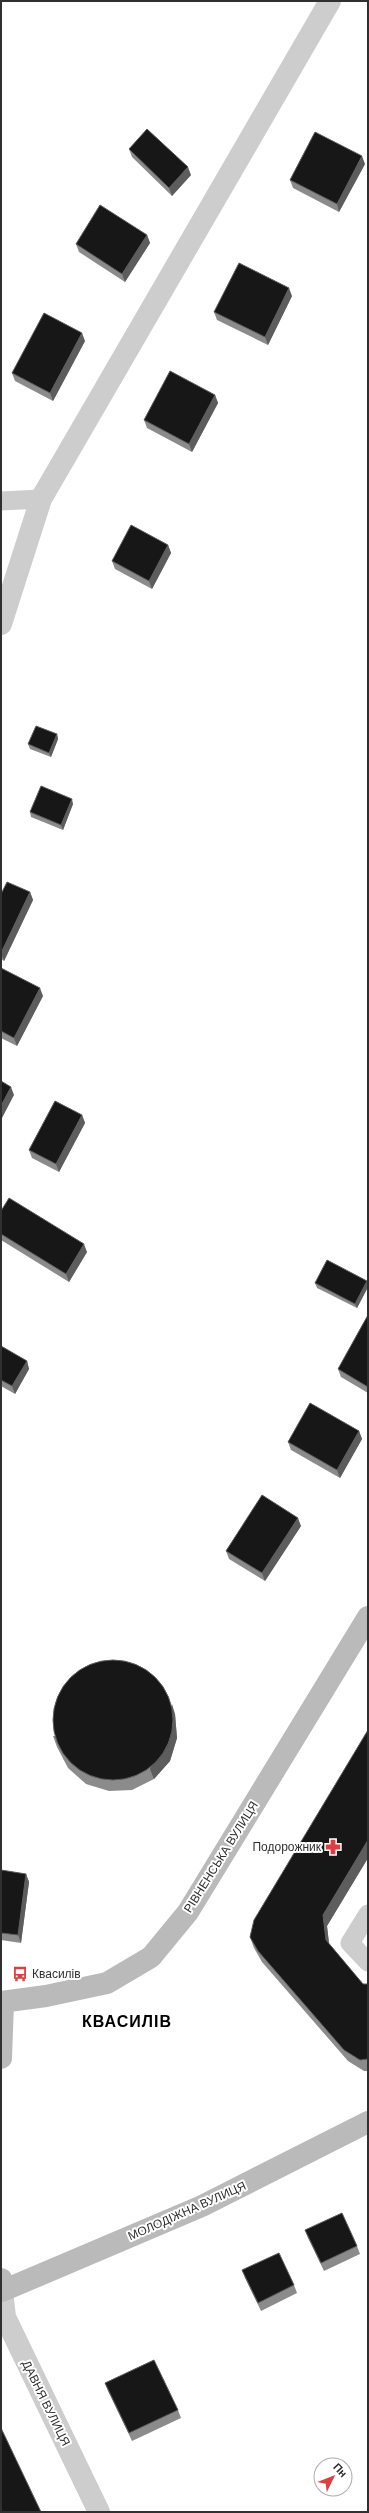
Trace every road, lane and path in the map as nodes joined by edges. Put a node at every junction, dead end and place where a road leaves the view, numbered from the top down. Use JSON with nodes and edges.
{"nodes":[{"id":1,"x":330,"y":1,"type":"edge"},
{"id":2,"x":41,"y":498,"type":"junction"},
{"id":3,"x":1,"y":501,"type":"edge"},
{"id":4,"x":1,"y":624,"type":"edge"},
{"id":5,"x":368,"y":1617,"type":"edge"},
{"id":6,"x":368,"y":1914,"type":"edge"},
{"id":7,"x":368,"y":1962,"type":"edge"},
{"id":8,"x":2,"y":2003,"type":"edge"},
{"id":9,"x":1,"y":2058,"type":"edge"},
{"id":10,"x":368,"y":2122,"type":"edge"},
{"id":11,"x":2,"y":2285,"type":"edge"},
{"id":12,"x":3,"y":2318,"type":"edge"},
{"id":13,"x":99,"y":2512,"type":"edge"}],
"edges":[{"from":1,"to":2,"type":"street"},
{"from":2,"to":3,"type":"lane"},
{"from":2,"to":4,"type":"street"},
{"from":5,"to":8,"type":"main road","name":"РІВНЕНСЬКА ВУЛИЦЯ"},
{"from":6,"to":7,"type":"lane"},
{"from":8,"to":9,"type":"main road"},
{"from":10,"to":11,"type":"main road","name":"МОЛОДІЖНА ВУЛИЦЯ"},
{"from":11,"to":12,"type":"street","name":"ДАВНЯ ВУЛИЦЯ"},
{"from":12,"to":13,"type":"street","name":"ДАВНЯ ВУЛИЦЯ"}]}
